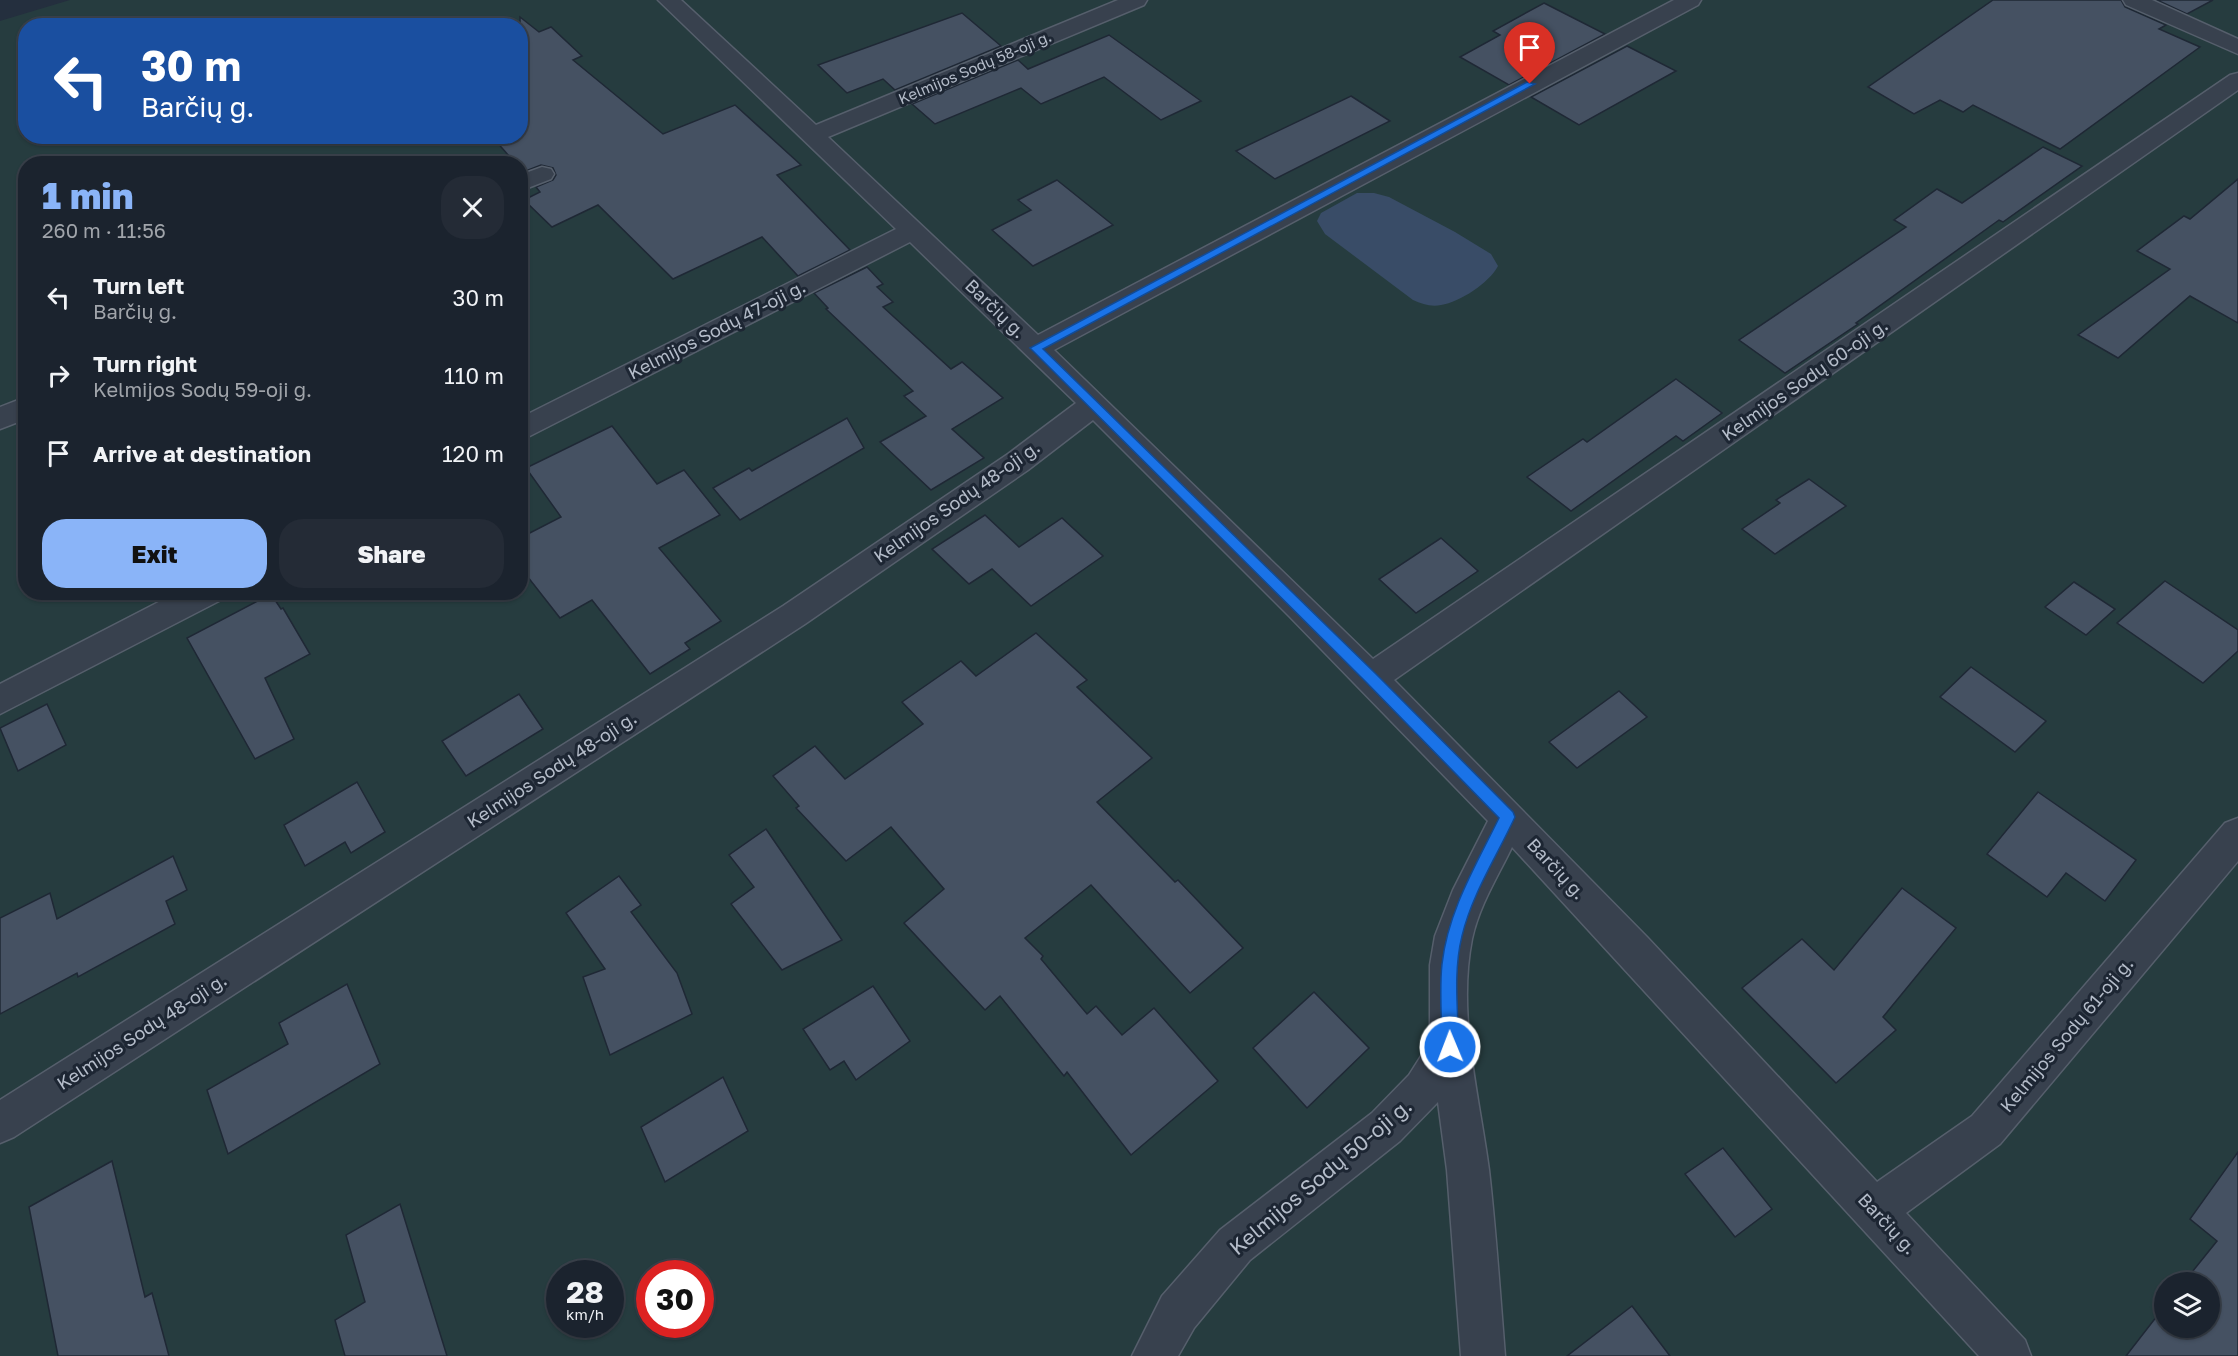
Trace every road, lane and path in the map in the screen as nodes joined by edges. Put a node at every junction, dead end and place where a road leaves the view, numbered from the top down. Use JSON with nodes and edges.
{"nodes":[{"id":1,"x":669,"y":0,"type":"edge"},
{"id":2,"x":1136,"y":0,"type":"edge"},
{"id":3,"x":1690,"y":0,"type":"edge"},
{"id":4,"x":2134,"y":0,"type":"edge"},
{"id":5,"x":2238,"y":47,"type":"edge"},
{"id":6,"x":2238,"y":80,"type":"edge"},
{"id":7,"x":813,"y":135,"type":"junction"},
{"id":8,"x":914,"y":230,"type":"junction"},
{"id":9,"x":1035,"y":348,"type":"junction"},
{"id":10,"x":1095,"y":404,"type":"junction"},
{"id":11,"x":18,"y":411,"type":"edge"},
{"id":12,"x":0,"y":419,"type":"edge"},
{"id":13,"x":528,"y":427,"type":"edge"},
{"id":14,"x":193,"y":600,"type":"edge"},
{"id":15,"x":1371,"y":678,"type":"junction"},
{"id":16,"x":0,"y":700,"type":"edge"},
{"id":17,"x":1508,"y":817,"type":"junction"},
{"id":18,"x":2238,"y":834,"type":"edge"},
{"id":19,"x":1450,"y":1047,"type":"junction"},
{"id":20,"x":0,"y":1123,"type":"edge"},
{"id":21,"x":1874,"y":1210,"type":"junction"},
{"id":22,"x":1154,"y":1356,"type":"edge"},
{"id":23,"x":1483,"y":1356,"type":"edge"},
{"id":24,"x":2009,"y":1356,"type":"edge"}],
"edges":[{"from":1,"to":7,"type":"street","name":"Barčių g."},
{"from":2,"to":7,"type":"street","name":"Kelmijos Sodų 58-oji g."},
{"from":3,"to":9,"type":"street"},
{"from":4,"to":5,"type":"street"},
{"from":6,"to":15,"type":"street","name":"Kelmijos Sodų 60-oji g."},
{"from":7,"to":8,"type":"street","name":"Barčių g."},
{"from":8,"to":9,"type":"street","name":"Barčių g."},
{"from":8,"to":13,"type":"street","name":"Kelmijos Sodų 47-oji g."},
{"from":9,"to":10,"type":"street","name":"Barčių g."},
{"from":10,"to":15,"type":"street","name":"Barčių g."},
{"from":10,"to":20,"type":"street","name":"Kelmijos Sodų 48-oji g."},
{"from":11,"to":12,"type":"street"},
{"from":14,"to":16,"type":"street"},
{"from":15,"to":17,"type":"street","name":"Barčių g."},
{"from":17,"to":19,"type":"street"},
{"from":17,"to":21,"type":"street","name":"Barčių g."},
{"from":18,"to":21,"type":"street","name":"Kelmijos Sodų 61-oji g."},
{"from":19,"to":22,"type":"street","name":"Kelmijos Sodų 50-oji g."},
{"from":19,"to":23,"type":"street"},
{"from":21,"to":24,"type":"street","name":"Barčių g."}]}
